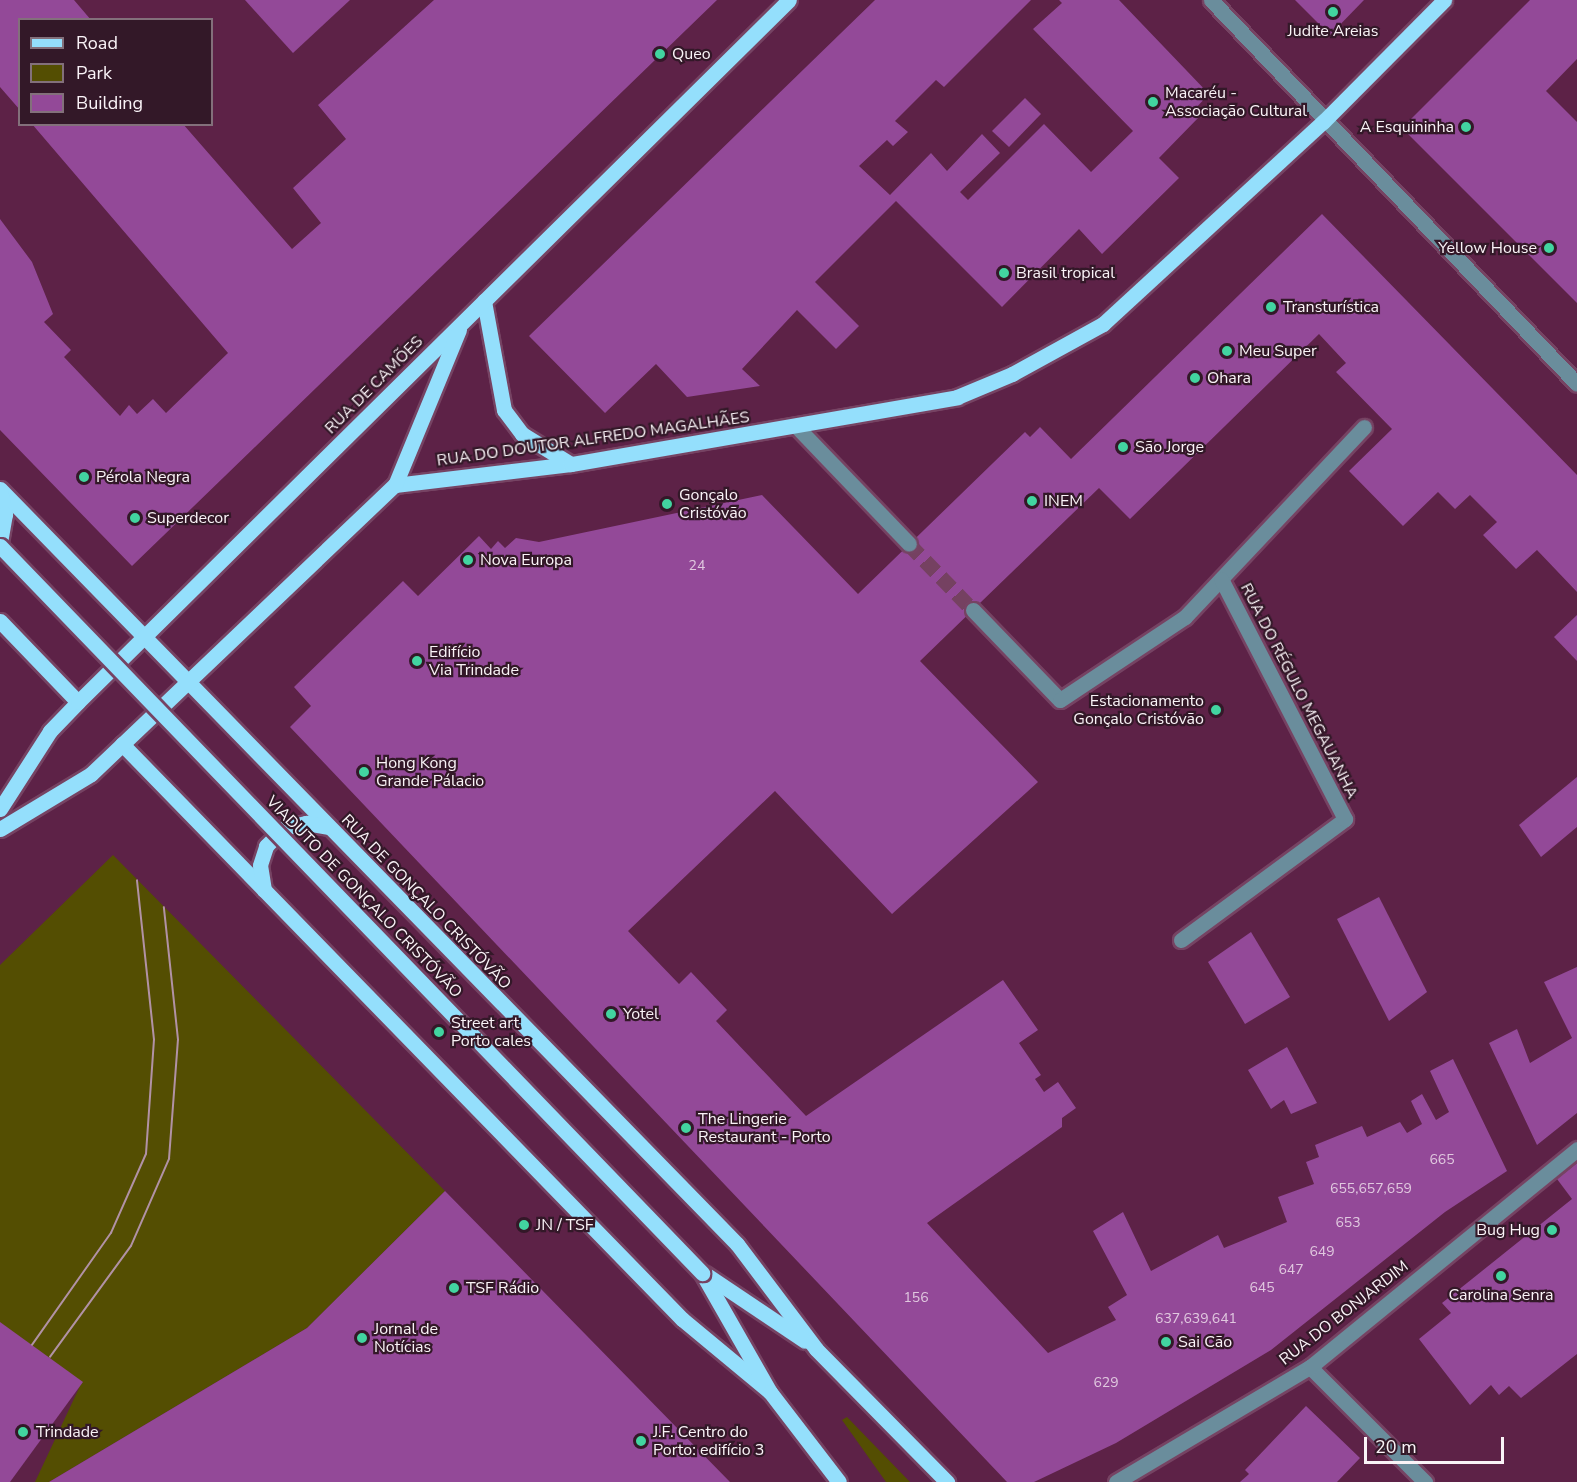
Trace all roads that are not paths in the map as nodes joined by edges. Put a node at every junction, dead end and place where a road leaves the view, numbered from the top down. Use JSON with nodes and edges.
{"nodes":[{"id":1,"x":789,"y":0,"type":"edge"},
{"id":2,"x":1211,"y":0,"type":"edge"},
{"id":3,"x":1444,"y":0,"type":"edge"},
{"id":4,"x":1323,"y":122,"type":"junction"},
{"id":5,"x":484,"y":301,"type":"junction"},
{"id":6,"x":463,"y":322,"type":"junction"},
{"id":7,"x":1577,"y":384,"type":"edge"},
{"id":8,"x":796,"y":426,"type":"junction"},
{"id":9,"x":1364,"y":427,"type":"dead end"},
{"id":10,"x":571,"y":464,"type":"junction"},
{"id":11,"x":395,"y":485,"type":"junction"},
{"id":12,"x":0,"y":489,"type":"edge"},
{"id":13,"x":0,"y":541,"type":"edge"},
{"id":14,"x":909,"y":544,"type":"tunnel mouth"},
{"id":15,"x":0,"y":546,"type":"edge"},
{"id":16,"x":1221,"y":579,"type":"junction"},
{"id":17,"x":973,"y":610,"type":"tunnel mouth"},
{"id":18,"x":0,"y":621,"type":"edge"},
{"id":19,"x":143,"y":638,"type":"junction"},
{"id":20,"x":186,"y":682,"type":"junction"},
{"id":21,"x":78,"y":702,"type":"junction"},
{"id":22,"x":122,"y":744,"type":"junction"},
{"id":23,"x":0,"y":809,"type":"edge"},
{"id":24,"x":328,"y":827,"type":"junction"},
{"id":25,"x":0,"y":829,"type":"edge"},
{"id":26,"x":264,"y":890,"type":"junction"},
{"id":27,"x":1181,"y":940,"type":"dead end"},
{"id":28,"x":1577,"y":1149,"type":"edge"},
{"id":29,"x":702,"y":1273,"type":"junction"},
{"id":30,"x":816,"y":1348,"type":"junction"},
{"id":31,"x":1310,"y":1367,"type":"junction"},
{"id":32,"x":770,"y":1392,"type":"junction"},
{"id":33,"x":839,"y":1482,"type":"edge"},
{"id":34,"x":947,"y":1482,"type":"edge"},
{"id":35,"x":1116,"y":1482,"type":"edge"},
{"id":36,"x":1425,"y":1482,"type":"edge"}],
"edges":[{"from":1,"to":5,"type":"main road","name":"RUA DE CAMÕES"},
{"from":2,"to":4,"type":"street"},
{"from":3,"to":4,"type":"main road","name":"RUA DO DOUTOR ALFREDO MAGALHÃES"},
{"from":4,"to":7,"type":"street"},
{"from":4,"to":8,"type":"main road","name":"RUA DO DOUTOR ALFREDO MAGALHÃES"},
{"from":5,"to":6,"type":"main road","name":"RUA DE CAMÕES"},
{"from":5,"to":10,"type":"main road"},
{"from":6,"to":11,"type":"main road"},
{"from":6,"to":19,"type":"main road","name":"RUA DE CAMÕES"},
{"from":8,"to":10,"type":"main road","name":"RUA DO DOUTOR ALFREDO MAGALHÃES"},
{"from":8,"to":14,"type":"street"},
{"from":9,"to":16,"type":"street","name":"RUA DO RÉGULO MEGAUANHA"},
{"from":10,"to":11,"type":"main road","name":"RUA DO DOUTOR ALFREDO MAGALHÃES"},
{"from":11,"to":20,"type":"main road"},
{"from":12,"to":13,"type":"main road"},
{"from":12,"to":19,"type":"main road","name":"RUA DE GONÇALO CRISTÓVÃO"},
{"from":15,"to":29,"type":"main road","name":"VIADUTO DE GONÇALO CRISTÓVÃO","bridge":true},
{"from":16,"to":17,"type":"street","name":"RUA DO RÉGULO MEGAUANHA"},
{"from":16,"to":27,"type":"street","name":"RUA DO RÉGULO MEGAUANHA"},
{"from":18,"to":21,"type":"main road"},
{"from":19,"to":20,"type":"main road","name":"RUA DE GONÇALO CRISTÓVÃO"},
{"from":19,"to":21,"type":"main road","name":"RUA DE CAMÕES"},
{"from":20,"to":22,"type":"main road"},
{"from":20,"to":24,"type":"main road","name":"RUA DE GONÇALO CRISTÓVÃO"},
{"from":21,"to":23,"type":"main road","name":"RUA DE CAMÕES"},
{"from":22,"to":25,"type":"main road"},
{"from":22,"to":26,"type":"main road"},
{"from":24,"to":26,"type":"main road"},
{"from":24,"to":30,"type":"main road","name":"RUA DE GONÇALO CRISTÓVÃO"},
{"from":26,"to":32,"type":"main road"},
{"from":28,"to":31,"type":"street","name":"RUA DO BONJARDIM"},
{"from":29,"to":30,"type":"main road","name":"RUA DE GONÇALO CRISTÓVÃO"},
{"from":29,"to":32,"type":"main road"},
{"from":30,"to":34,"type":"main road","name":"RUA DE GONÇALO CRISTÓVÃO"},
{"from":31,"to":35,"type":"street","name":"RUA DO BONJARDIM"},
{"from":31,"to":36,"type":"street"},
{"from":32,"to":33,"type":"main road"}]}
